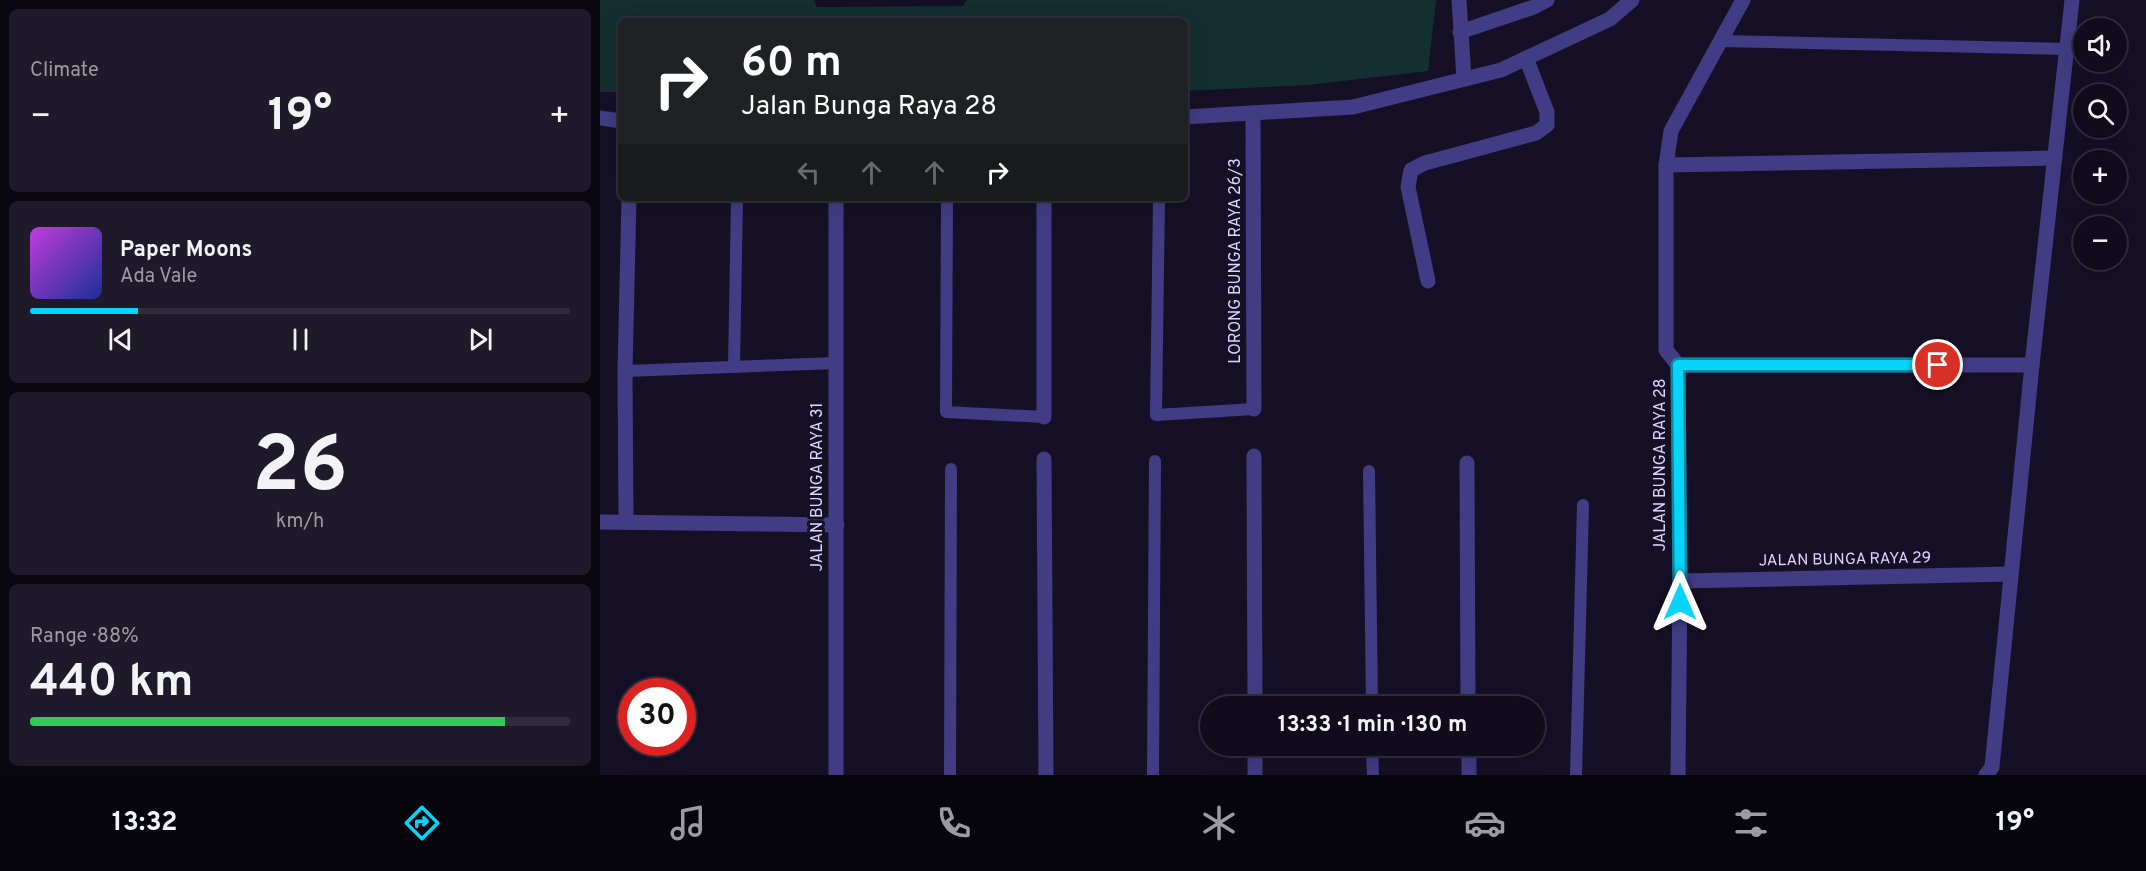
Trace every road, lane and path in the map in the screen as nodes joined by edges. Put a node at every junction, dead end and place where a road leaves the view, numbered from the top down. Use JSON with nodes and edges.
{"nodes":[{"id":1,"x":1459,"y":0,"type":"edge"},
{"id":2,"x":1546,"y":0,"type":"edge"},
{"id":3,"x":1632,"y":0,"type":"edge"},
{"id":4,"x":1743,"y":0,"type":"edge"},
{"id":5,"x":2072,"y":0,"type":"edge"},
{"id":6,"x":1460,"y":32,"type":"junction"},
{"id":7,"x":1721,"y":41,"type":"junction"},
{"id":8,"x":2067,"y":49,"type":"junction"},
{"id":9,"x":1526,"y":58,"type":"junction"},
{"id":10,"x":1464,"y":79,"type":"junction"},
{"id":11,"x":1253,"y":113,"type":"junction"},
{"id":12,"x":1188,"y":117,"type":"edge"},
{"id":13,"x":600,"y":118,"type":"edge"},
{"id":14,"x":618,"y":121,"type":"edge"},
{"id":15,"x":2055,"y":158,"type":"junction"},
{"id":16,"x":1666,"y":165,"type":"junction"},
{"id":17,"x":629,"y":201,"type":"edge"},
{"id":18,"x":737,"y":201,"type":"edge"},
{"id":19,"x":836,"y":201,"type":"edge"},
{"id":20,"x":947,"y":201,"type":"edge"},
{"id":21,"x":1044,"y":201,"type":"edge"},
{"id":22,"x":1159,"y":201,"type":"edge"},
{"id":23,"x":1428,"y":281,"type":"dead end"},
{"id":24,"x":836,"y":363,"type":"junction"},
{"id":25,"x":1678,"y":365,"type":"junction"},
{"id":26,"x":2032,"y":365,"type":"junction"},
{"id":27,"x":734,"y":367,"type":"junction"},
{"id":28,"x":625,"y":371,"type":"junction"},
{"id":29,"x":1254,"y":409,"type":"joint"},
{"id":30,"x":1044,"y":417,"type":"joint"},
{"id":31,"x":1254,"y":456,"type":"dead end"},
{"id":32,"x":1044,"y":459,"type":"dead end"},
{"id":33,"x":1155,"y":461,"type":"dead end"},
{"id":34,"x":1467,"y":463,"type":"dead end"},
{"id":35,"x":951,"y":469,"type":"dead end"},
{"id":36,"x":1369,"y":471,"type":"dead end"},
{"id":37,"x":1583,"y":505,"type":"dead end"},
{"id":38,"x":600,"y":522,"type":"edge"},
{"id":39,"x":626,"y":522,"type":"junction"},
{"id":40,"x":837,"y":525,"type":"junction"},
{"id":41,"x":2011,"y":574,"type":"junction"},
{"id":42,"x":1680,"y":581,"type":"junction"},
{"id":43,"x":1255,"y":696,"type":"edge"},
{"id":44,"x":1372,"y":696,"type":"edge"},
{"id":45,"x":1468,"y":696,"type":"edge"},
{"id":46,"x":1255,"y":756,"type":"edge"},
{"id":47,"x":1372,"y":756,"type":"edge"},
{"id":48,"x":1469,"y":756,"type":"edge"},
{"id":49,"x":836,"y":775,"type":"edge"},
{"id":50,"x":950,"y":775,"type":"edge"},
{"id":51,"x":1046,"y":775,"type":"edge"},
{"id":52,"x":1154,"y":775,"type":"edge"},
{"id":53,"x":1255,"y":775,"type":"edge"},
{"id":54,"x":1373,"y":775,"type":"edge"},
{"id":55,"x":1469,"y":775,"type":"edge"},
{"id":56,"x":1576,"y":775,"type":"edge"},
{"id":57,"x":1678,"y":775,"type":"edge"},
{"id":58,"x":1986,"y":775,"type":"edge"}],
"edges":[{"from":1,"to":6,"type":"street"},
{"from":2,"to":6,"type":"street"},
{"from":3,"to":9,"type":"street"},
{"from":4,"to":7,"type":"street"},
{"from":5,"to":8,"type":"street"},
{"from":6,"to":10,"type":"street"},
{"from":7,"to":8,"type":"lane"},
{"from":7,"to":16,"type":"street"},
{"from":8,"to":15,"type":"street"},
{"from":9,"to":10,"type":"street"},
{"from":9,"to":23,"type":"street"},
{"from":10,"to":11,"type":"street"},
{"from":11,"to":12,"type":"street"},
{"from":11,"to":29,"type":"street","name":"LORONG BUNGA RAYA 26/3"},
{"from":13,"to":14,"type":"street"},
{"from":15,"to":16,"type":"street"},
{"from":15,"to":26,"type":"street"},
{"from":16,"to":25,"type":"street"},
{"from":17,"to":28,"type":"street"},
{"from":18,"to":27,"type":"lane"},
{"from":19,"to":24,"type":"street","name":"JALAN BUNGA RAYA 31"},
{"from":20,"to":30,"type":"lane"},
{"from":21,"to":30,"type":"street"},
{"from":22,"to":29,"type":"lane"},
{"from":24,"to":27,"type":"lane"},
{"from":24,"to":40,"type":"street","name":"JALAN BUNGA RAYA 31"},
{"from":25,"to":26,"type":"street","name":"JALAN BUNGA RAYA 28"},
{"from":25,"to":42,"type":"street","name":"JALAN BUNGA RAYA 28"},
{"from":26,"to":41,"type":"street"},
{"from":27,"to":28,"type":"lane"},
{"from":28,"to":39,"type":"street"},
{"from":31,"to":43,"type":"street"},
{"from":32,"to":51,"type":"street"},
{"from":33,"to":52,"type":"lane"},
{"from":34,"to":45,"type":"street"},
{"from":35,"to":50,"type":"lane"},
{"from":36,"to":44,"type":"lane"},
{"from":37,"to":56,"type":"lane"},
{"from":38,"to":39,"type":"street"},
{"from":39,"to":40,"type":"street"},
{"from":40,"to":49,"type":"street","name":"JALAN BUNGA RAYA 31"},
{"from":41,"to":42,"type":"street","name":"JALAN BUNGA RAYA 29"},
{"from":41,"to":58,"type":"street"},
{"from":42,"to":57,"type":"street","name":"JALAN BUNGA RAYA 28"},
{"from":46,"to":53,"type":"street"},
{"from":47,"to":54,"type":"lane"},
{"from":48,"to":55,"type":"street"}]}
